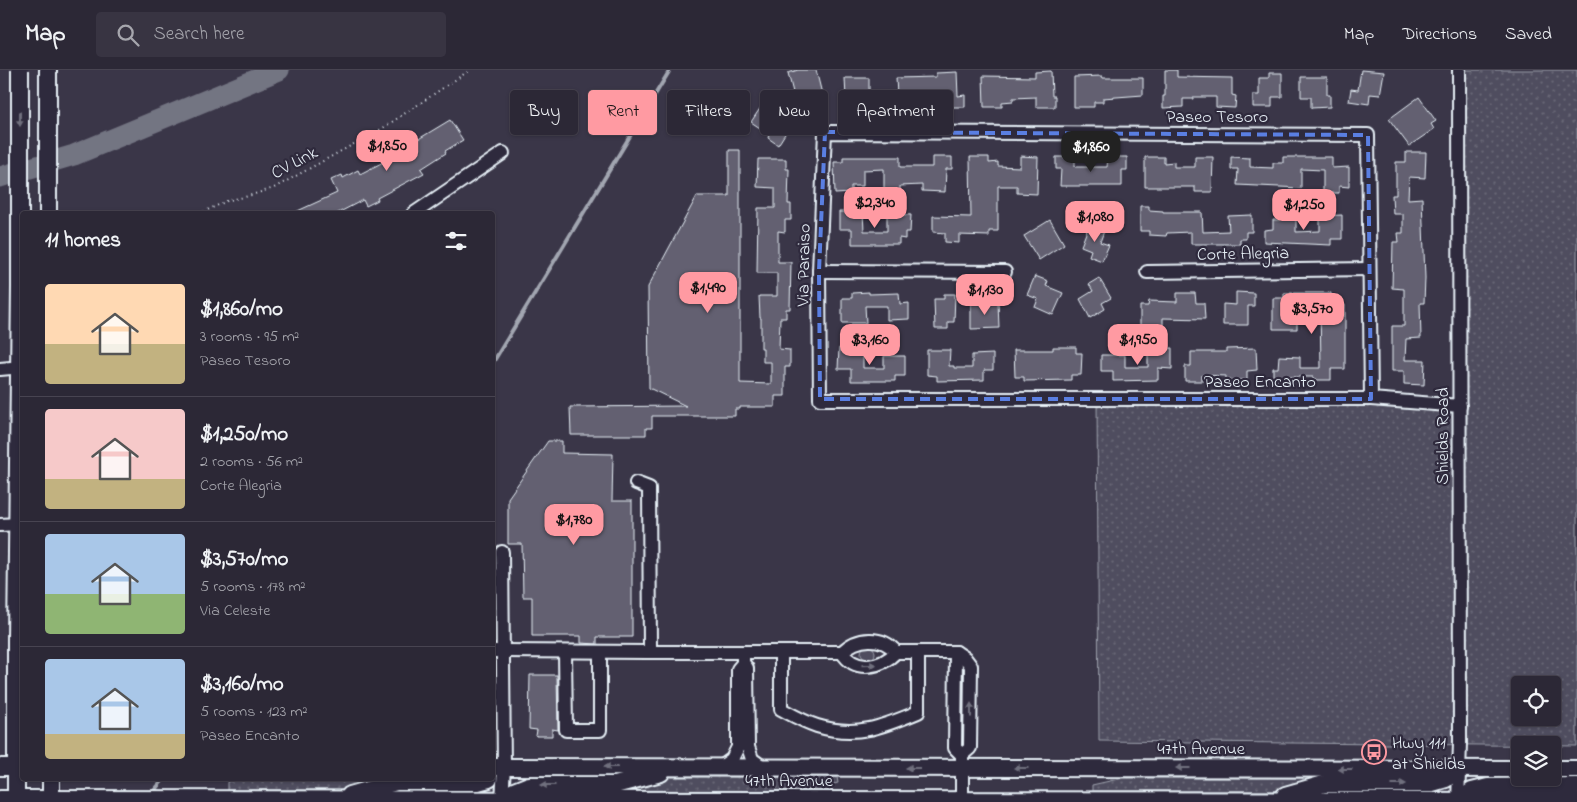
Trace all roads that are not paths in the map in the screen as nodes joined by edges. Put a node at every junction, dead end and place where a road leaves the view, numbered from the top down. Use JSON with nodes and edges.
{"nodes":[{"id":1,"x":20,"y":70,"type":"edge"},
{"id":2,"x":48,"y":70,"type":"edge"},
{"id":3,"x":1459,"y":70,"type":"edge"},
{"id":4,"x":828,"y":132,"type":"edge"},
{"id":5,"x":825,"y":135,"type":"edge"},
{"id":6,"x":503,"y":153,"type":"dead end"},
{"id":7,"x":20,"y":211,"type":"edge"},
{"id":8,"x":20,"y":211,"type":"edge"},
{"id":9,"x":48,"y":211,"type":"edge"},
{"id":10,"x":417,"y":211,"type":"edge"},
{"id":11,"x":1369,"y":269,"type":"junction"},
{"id":12,"x":820,"y":271,"type":"junction"},
{"id":13,"x":1006,"y":272,"type":"dead end"},
{"id":14,"x":1147,"y":272,"type":"dead end"},
{"id":15,"x":20,"y":287,"type":"edge"},
{"id":16,"x":20,"y":368,"type":"edge"},
{"id":17,"x":0,"y":369,"type":"edge"},
{"id":18,"x":820,"y":399,"type":"joint"},
{"id":19,"x":1371,"y":399,"type":"junction"},
{"id":20,"x":1460,"y":406,"type":"junction"},
{"id":21,"x":20,"y":479,"type":"edge"},
{"id":22,"x":636,"y":483,"type":"dead end"},
{"id":23,"x":18,"y":524,"type":"junction"},
{"id":24,"x":0,"y":525,"type":"edge"},
{"id":25,"x":502,"y":552,"type":"dead end"},
{"id":26,"x":498,"y":582,"type":"edge"},
{"id":27,"x":498,"y":651,"type":"edge"},
{"id":28,"x":565,"y":652,"type":"junction"},
{"id":29,"x":600,"y":652,"type":"junction"},
{"id":30,"x":647,"y":652,"type":"junction"},
{"id":31,"x":782,"y":652,"type":"junction"},
{"id":32,"x":842,"y":652,"type":"junction"},
{"id":33,"x":896,"y":652,"type":"junction"},
{"id":34,"x":918,"y":652,"type":"junction"},
{"id":35,"x":743,"y":657,"type":"junction"},
{"id":36,"x":962,"y":761,"type":"junction"},
{"id":37,"x":13,"y":767,"type":"edge"},
{"id":38,"x":682,"y":767,"type":"junction"},
{"id":39,"x":721,"y":767,"type":"junction"},
{"id":40,"x":763,"y":767,"type":"junction"},
{"id":41,"x":1511,"y":768,"type":"edge"},
{"id":42,"x":1459,"y":769,"type":"junction"},
{"id":43,"x":1561,"y":769,"type":"edge"},
{"id":44,"x":1577,"y":769,"type":"edge"},
{"id":45,"x":495,"y":773,"type":"edge"},
{"id":46,"x":51,"y":781,"type":"edge"},
{"id":47,"x":480,"y":781,"type":"edge"},
{"id":48,"x":1577,"y":786,"type":"edge"},
{"id":49,"x":11,"y":800,"type":"edge"},
{"id":50,"x":331,"y":800,"type":"junction"},
{"id":51,"x":51,"y":801,"type":"edge"},
{"id":52,"x":260,"y":801,"type":"edge"},
{"id":53,"x":377,"y":801,"type":"edge"},
{"id":54,"x":500,"y":801,"type":"edge"},
{"id":55,"x":962,"y":801,"type":"junction"},
{"id":56,"x":1266,"y":801,"type":"edge"},
{"id":57,"x":1134,"y":802,"type":"edge"},
{"id":58,"x":1342,"y":802,"type":"edge"},
{"id":59,"x":1458,"y":802,"type":"edge"},
{"id":60,"x":1575,"y":802,"type":"edge"}],
"edges":[{"from":1,"to":7,"type":"main road","one_way":true,"bridge":true},
{"from":2,"to":9,"type":"main road"},
{"from":3,"to":20,"type":"street","name":"Shields Road"},
{"from":4,"to":11,"type":"street","name":"Paseo Tesoro"},
{"from":5,"to":12,"type":"street","name":"Via Paraiso"},
{"from":6,"to":10,"type":"street"},
{"from":8,"to":15,"type":"main road","one_way":true,"bridge":true},
{"from":11,"to":14,"type":"street","name":"Corte Alegria"},
{"from":11,"to":19,"type":"street"},
{"from":12,"to":13,"type":"street"},
{"from":12,"to":18,"type":"street","name":"Via Paraiso"},
{"from":16,"to":17,"type":"street"},
{"from":18,"to":19,"type":"street","name":"Paseo Encanto"},
{"from":19,"to":20,"type":"street","name":"Paseo Encanto"},
{"from":20,"to":42,"type":"street","name":"Shields Road"},
{"from":21,"to":23,"type":"main road"},
{"from":22,"to":30,"type":"street"},
{"from":23,"to":24,"type":"street"},
{"from":23,"to":37,"type":"main road"},
{"from":25,"to":26,"type":"street"},
{"from":26,"to":27,"type":"street"},
{"from":27,"to":28,"type":"street"},
{"from":27,"to":45,"type":"street"},
{"from":28,"to":29,"type":"street"},
{"from":28,"to":29,"type":"street"},
{"from":29,"to":30,"type":"street"},
{"from":30,"to":35,"type":"street"},
{"from":31,"to":32,"type":"street"},
{"from":31,"to":34,"type":"street"},
{"from":31,"to":35,"type":"street"},
{"from":32,"to":33,"type":"street"},
{"from":32,"to":33,"type":"street","one_way":true},
{"from":33,"to":34,"type":"street"},
{"from":34,"to":36,"type":"street"},
{"from":35,"to":39,"type":"street"},
{"from":35,"to":40,"type":"street"},
{"from":36,"to":40,"type":"main road","name":"47th Avenue","one_way":true},
{"from":42,"to":36,"type":"main road","name":"47th Avenue","one_way":true},
{"from":36,"to":55,"type":"street"},
{"from":37,"to":49,"type":"main road"},
{"from":38,"to":39,"type":"main road","name":"47th Avenue"},
{"from":38,"to":45,"type":"main road","name":"47th Avenue","one_way":true},
{"from":38,"to":54,"type":"main road","one_way":true},
{"from":39,"to":40,"type":"main road","name":"47th Avenue"},
{"from":41,"to":42,"type":"main road","name":"47th Avenue"},
{"from":56,"to":42,"type":"main road","one_way":true},
{"from":42,"to":59,"type":"street","name":"Shields Road"},
{"from":43,"to":44,"type":"main road"},
{"from":45,"to":54,"type":"street"},
{"from":46,"to":51,"type":"main road"},
{"from":47,"to":50,"type":"main road","name":"47th Avenue"},
{"from":48,"to":59,"type":"main road"},
{"from":49,"to":51,"type":"main road","name":"47th Avenue"},
{"from":50,"to":52,"type":"main road","name":"47th Avenue"},
{"from":50,"to":53,"type":"main road","name":"47th Avenue"},
{"from":51,"to":52,"type":"main road","name":"47th Avenue"},
{"from":53,"to":54,"type":"main road","name":"47th Avenue"},
{"from":54,"to":55,"type":"main road","name":"47th Avenue"},
{"from":55,"to":57,"type":"main road","name":"47th Avenue"},
{"from":56,"to":57,"type":"main road","name":"47th Avenue"},
{"from":56,"to":58,"type":"main road","name":"47th Avenue"},
{"from":58,"to":59,"type":"main road","name":"47th Avenue"},
{"from":59,"to":60,"type":"main road","name":"47th Avenue"}]}
